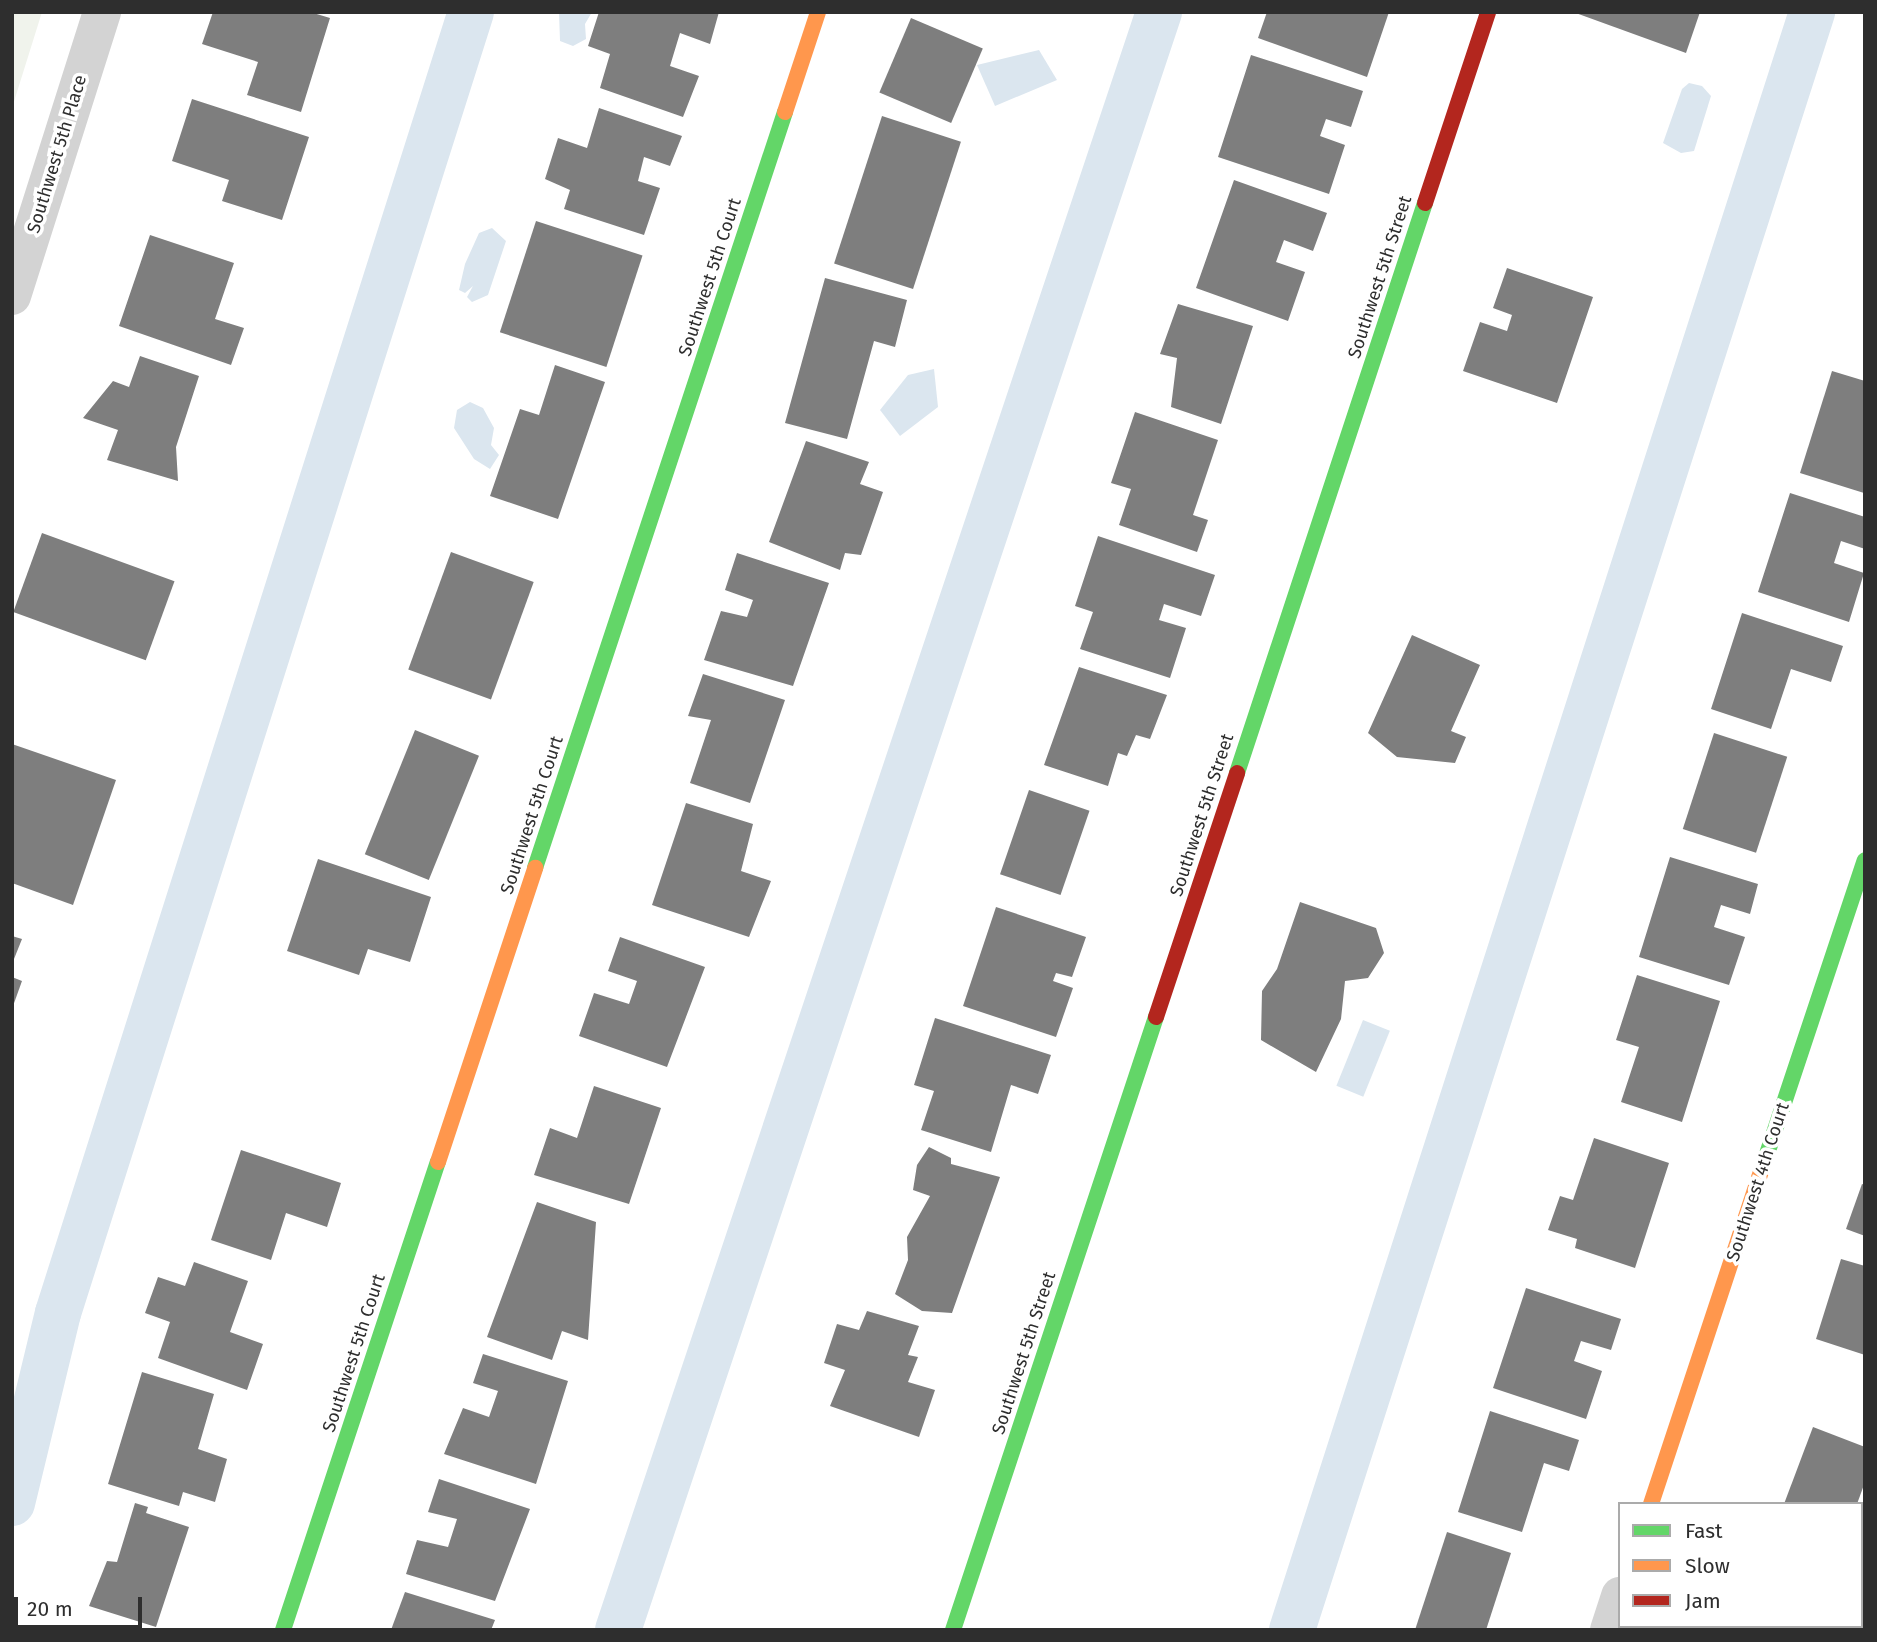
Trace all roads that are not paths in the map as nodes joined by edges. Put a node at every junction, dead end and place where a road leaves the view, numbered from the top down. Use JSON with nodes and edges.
{"nodes":[{"id":1,"x":102,"y":12,"type":"edge"},
{"id":2,"x":818,"y":12,"type":"edge"},
{"id":3,"x":1488,"y":12,"type":"edge"},
{"id":4,"x":12,"y":296,"type":"edge"},
{"id":5,"x":1865,"y":860,"type":"edge"},
{"id":6,"x":1652,"y":1502,"type":"edge"},
{"id":7,"x":1618,"y":1602,"type":"edge"},
{"id":8,"x":283,"y":1630,"type":"edge"},
{"id":9,"x":953,"y":1630,"type":"edge"},
{"id":10,"x":1609,"y":1630,"type":"edge"}],
"edges":[{"from":1,"to":4,"type":"street","name":"Southwest 5th Place"},
{"from":2,"to":8,"type":"street","name":"Southwest 5th Court"},
{"from":3,"to":9,"type":"street","name":"Southwest 5th Street"},
{"from":5,"to":6,"type":"street","name":"Southwest 4th Court"},
{"from":7,"to":10,"type":"street"}]}
